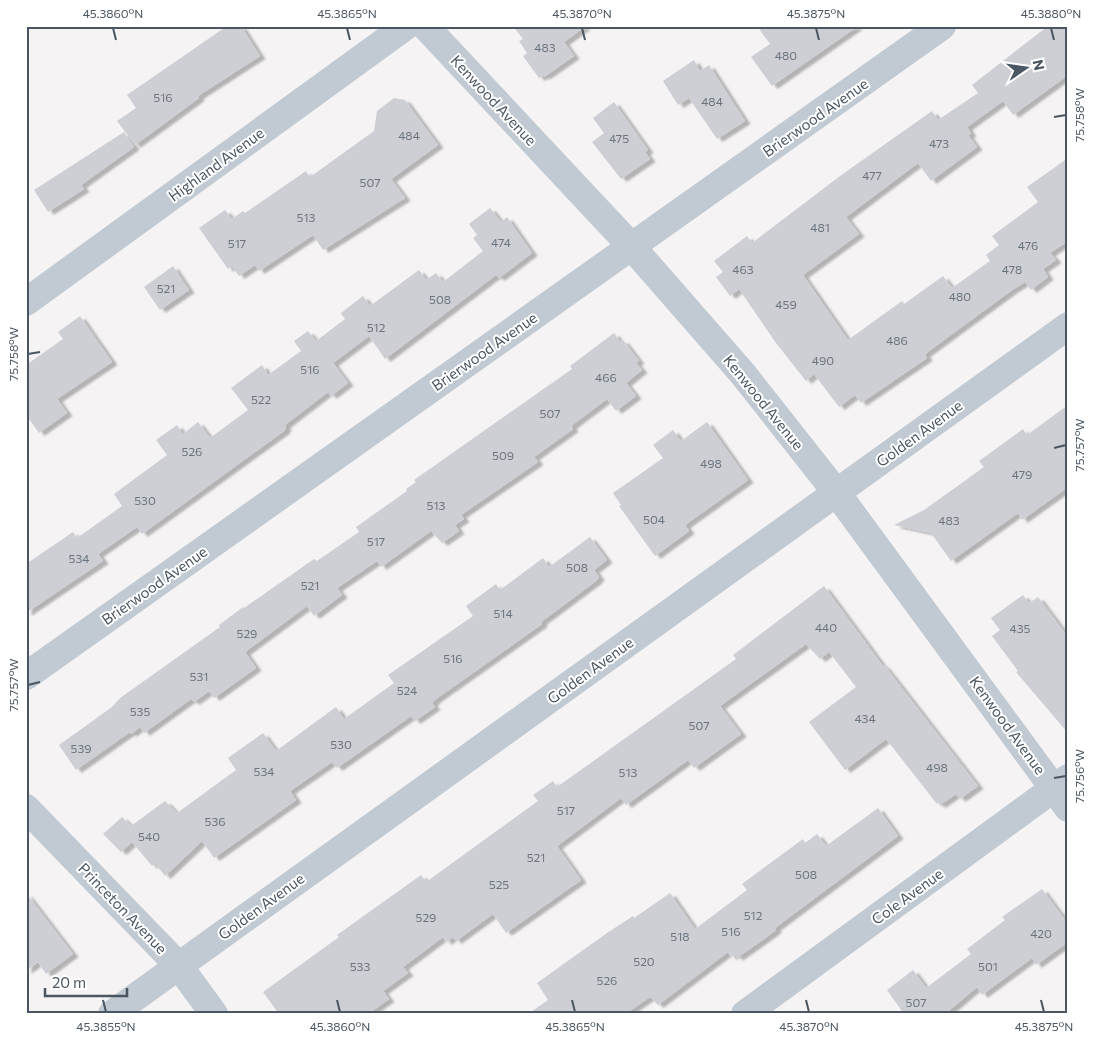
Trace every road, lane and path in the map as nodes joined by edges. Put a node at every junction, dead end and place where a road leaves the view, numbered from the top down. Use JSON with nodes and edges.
{"nodes":[{"id":1,"x":406,"y":26,"type":"edge"},
{"id":2,"x":424,"y":26,"type":"edge"},
{"id":3,"x":942,"y":26,"type":"edge"},
{"id":4,"x":632,"y":247,"type":"junction"},
{"id":5,"x":26,"y":302,"type":"edge"},
{"id":6,"x":1068,"y":326,"type":"edge"},
{"id":7,"x":836,"y":492,"type":"junction"},
{"id":8,"x":26,"y":676,"type":"edge"},
{"id":9,"x":1063,"y":791,"type":"edge"},
{"id":10,"x":26,"y":808,"type":"edge"},
{"id":11,"x":179,"y":966,"type":"junction"},
{"id":12,"x":112,"y":1014,"type":"edge"},
{"id":13,"x":214,"y":1014,"type":"edge"},
{"id":14,"x":745,"y":1014,"type":"edge"}],
"edges":[{"from":1,"to":5,"type":"street","name":"Highland Avenue"},
{"from":2,"to":4,"type":"street","name":"Kenwood Avenue"},
{"from":3,"to":4,"type":"street","name":"Brierwood Avenue"},
{"from":4,"to":7,"type":"street","name":"Kenwood Avenue"},
{"from":4,"to":8,"type":"street","name":"Brierwood Avenue"},
{"from":6,"to":7,"type":"street","name":"Golden Avenue"},
{"from":7,"to":9,"type":"street","name":"Kenwood Avenue"},
{"from":7,"to":11,"type":"street","name":"Golden Avenue"},
{"from":9,"to":14,"type":"street","name":"Cole Avenue"},
{"from":10,"to":11,"type":"street","name":"Princeton Avenue"},
{"from":11,"to":12,"type":"street","name":"Golden Avenue"},
{"from":11,"to":13,"type":"street","name":"Princeton Avenue"}]}
